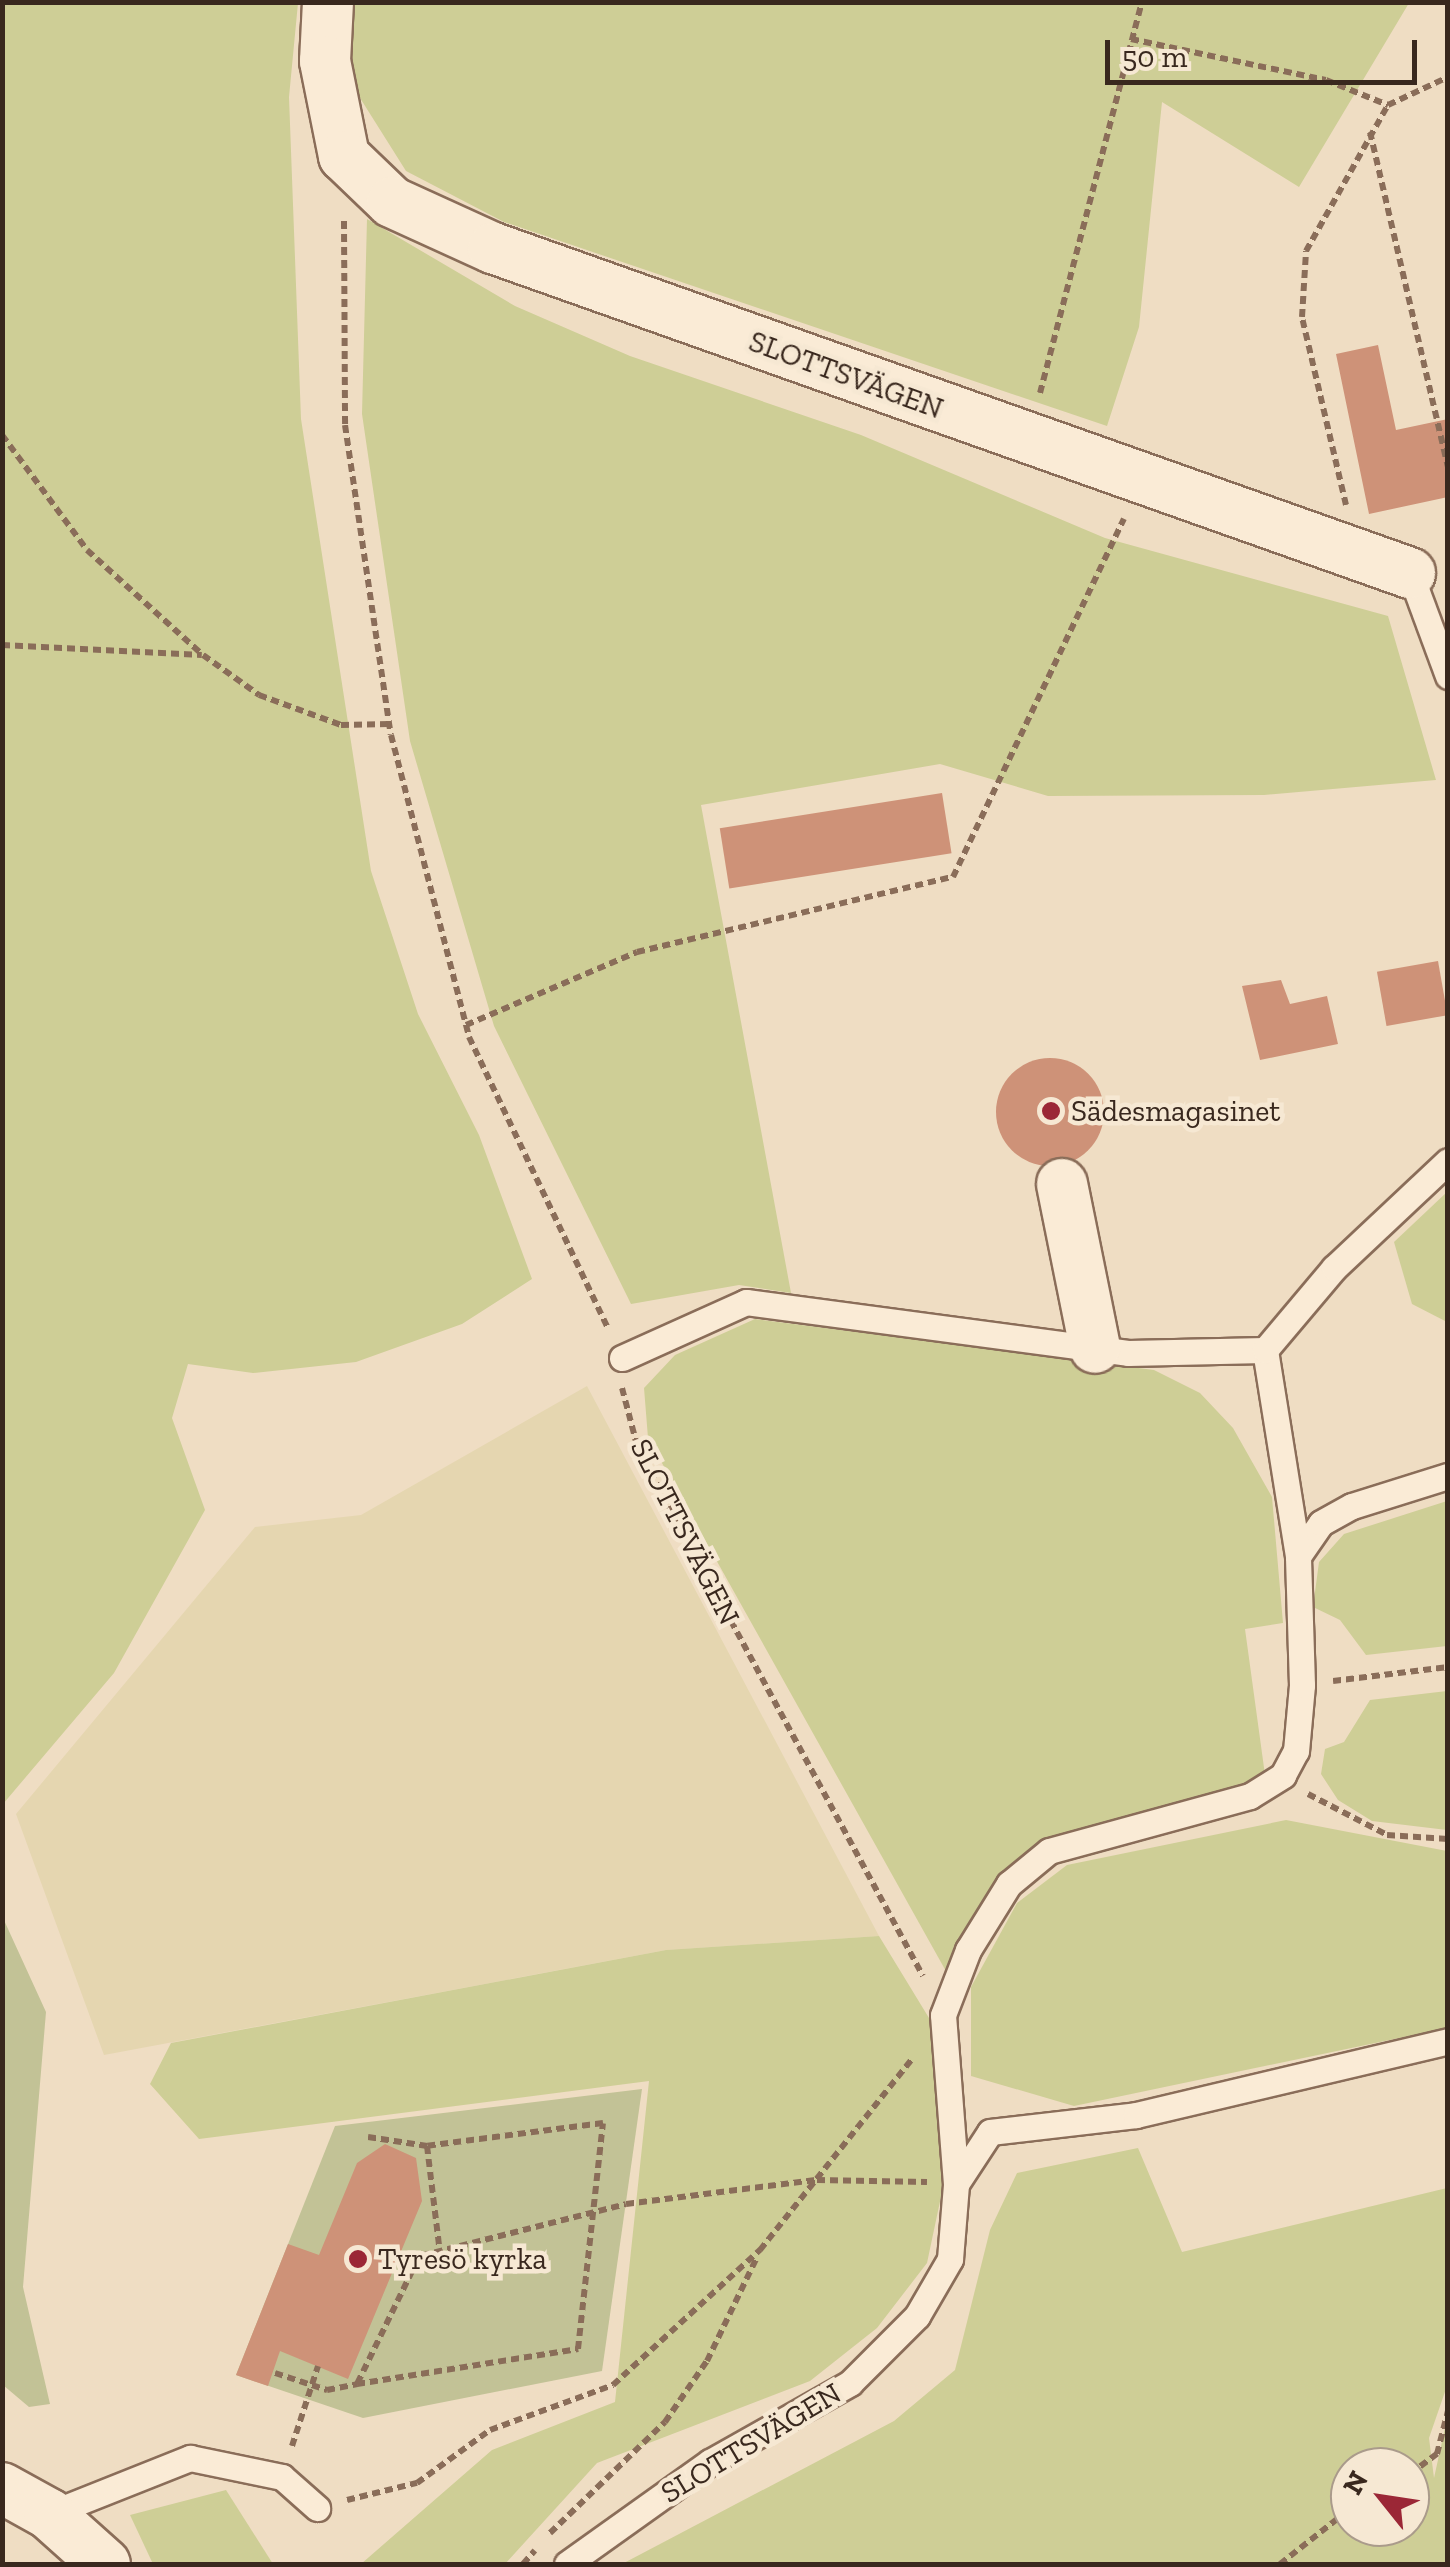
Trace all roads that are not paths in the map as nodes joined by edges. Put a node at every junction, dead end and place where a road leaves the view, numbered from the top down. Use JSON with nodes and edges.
{"nodes":[{"id":1,"x":328,"y":2,"type":"edge"},
{"id":2,"x":1410,"y":573,"type":"joint"},
{"id":3,"x":1448,"y":676,"type":"edge"},
{"id":4,"x":1448,"y":1161,"type":"edge"},
{"id":5,"x":1062,"y":1184,"type":"dead end"},
{"id":6,"x":1096,"y":1348,"type":"junction"},
{"id":7,"x":1265,"y":1350,"type":"junction"},
{"id":8,"x":622,"y":1358,"type":"road end"},
{"id":9,"x":1448,"y":1476,"type":"edge"},
{"id":10,"x":1298,"y":1556,"type":"junction"},
{"id":11,"x":1448,"y":2041,"type":"edge"},
{"id":12,"x":956,"y":2184,"type":"junction"},
{"id":13,"x":2,"y":2462,"type":"edge"},
{"id":14,"x":2,"y":2474,"type":"edge"},
{"id":15,"x":2,"y":2488,"type":"edge"},
{"id":16,"x":317,"y":2508,"type":"road end"},
{"id":17,"x":49,"y":2514,"type":"junction"},
{"id":18,"x":104,"y":2564,"type":"edge"},
{"id":19,"x":567,"y":2564,"type":"edge"}],
"edges":[{"from":1,"to":2,"type":"street","name":"SLOTTSVÄGEN"},
{"from":2,"to":3,"type":"lane","name":"SLOTTSVÄGEN"},
{"from":4,"to":7,"type":"lane"},
{"from":5,"to":6,"type":"street"},
{"from":6,"to":7,"type":"lane"},
{"from":6,"to":8,"type":"lane"},
{"from":7,"to":10,"type":"lane"},
{"from":9,"to":10,"type":"lane"},
{"from":10,"to":12,"type":"lane","name":"SLOTTSVÄGEN"},
{"from":11,"to":12,"type":"lane"},
{"from":12,"to":19,"type":"lane","name":"SLOTTSVÄGEN"},
{"from":13,"to":14,"type":"street"},
{"from":15,"to":17,"type":"street"},
{"from":16,"to":17,"type":"lane"},
{"from":17,"to":18,"type":"street"}]}
